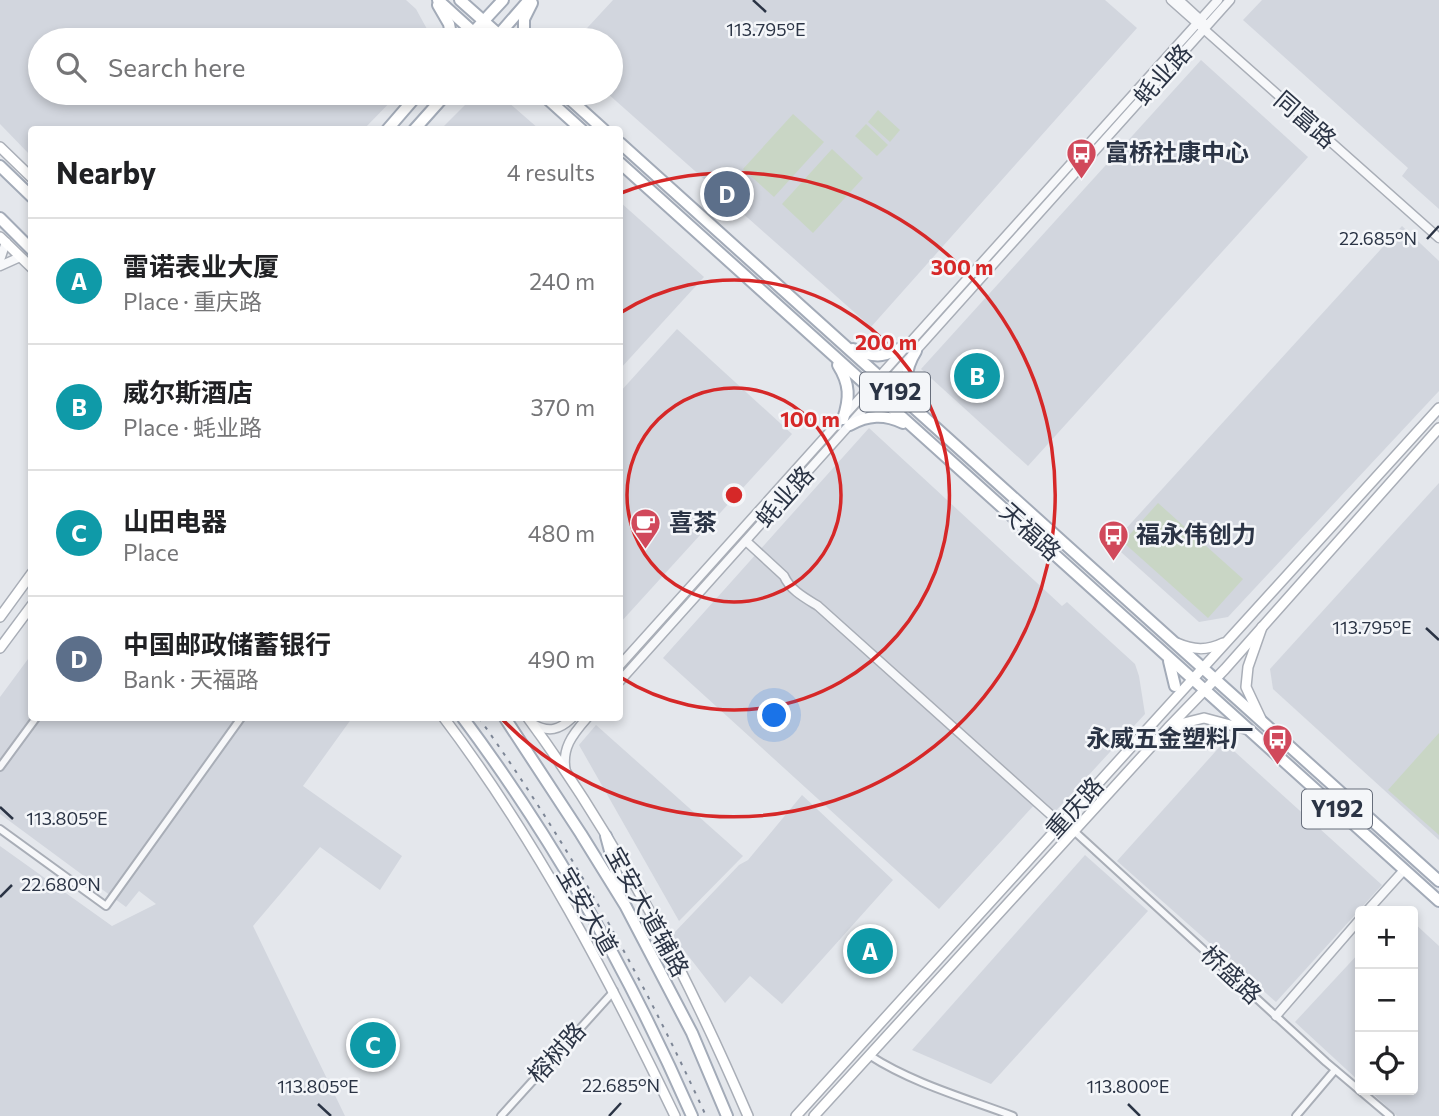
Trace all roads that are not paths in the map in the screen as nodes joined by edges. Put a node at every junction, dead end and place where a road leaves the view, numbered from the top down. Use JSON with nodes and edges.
{"nodes":[{"id":1,"x":436,"y":0,"type":"edge"},
{"id":2,"x":460,"y":0,"type":"edge"},
{"id":3,"x":503,"y":0,"type":"edge"},
{"id":4,"x":532,"y":0,"type":"edge"},
{"id":5,"x":1171,"y":0,"type":"edge"},
{"id":6,"x":1179,"y":0,"type":"edge"},
{"id":7,"x":1218,"y":0,"type":"edge"},
{"id":8,"x":1230,"y":0,"type":"edge"},
{"id":9,"x":484,"y":21,"type":"junction"},
{"id":10,"x":1202,"y":25,"type":"junction"},
{"id":11,"x":450,"y":28,"type":"edge"},
{"id":12,"x":464,"y":28,"type":"edge"},
{"id":13,"x":480,"y":28,"type":"edge"},
{"id":14,"x":490,"y":28,"type":"edge"},
{"id":15,"x":508,"y":28,"type":"edge"},
{"id":16,"x":524,"y":28,"type":"edge"},
{"id":17,"x":409,"y":105,"type":"edge"},
{"id":18,"x":436,"y":105,"type":"edge"},
{"id":19,"x":554,"y":105,"type":"edge"},
{"id":20,"x":576,"y":105,"type":"edge"},
{"id":21,"x":390,"y":126,"type":"edge"},
{"id":22,"x":418,"y":126,"type":"edge"},
{"id":23,"x":578,"y":126,"type":"edge"},
{"id":24,"x":600,"y":126,"type":"edge"},
{"id":25,"x":623,"y":146,"type":"edge"},
{"id":26,"x":0,"y":147,"type":"edge"},
{"id":27,"x":0,"y":166,"type":"edge"},
{"id":28,"x":623,"y":166,"type":"edge"},
{"id":29,"x":28,"y":174,"type":"edge"},
{"id":30,"x":28,"y":193,"type":"edge"},
{"id":31,"x":0,"y":218,"type":"edge"},
{"id":32,"x":1439,"y":232,"type":"edge"},
{"id":33,"x":1439,"y":238,"type":"edge"},
{"id":34,"x":3,"y":240,"type":"edge"},
{"id":35,"x":28,"y":246,"type":"edge"},
{"id":36,"x":20,"y":257,"type":"junction"},
{"id":37,"x":0,"y":260,"type":"edge"},
{"id":38,"x":28,"y":264,"type":"edge"},
{"id":39,"x":0,"y":266,"type":"edge"},
{"id":40,"x":837,"y":340,"type":"junction"},
{"id":41,"x":913,"y":347,"type":"junction"},
{"id":42,"x":826,"y":349,"type":"junction"},
{"id":43,"x":883,"y":381,"type":"junction"},
{"id":44,"x":873,"y":391,"type":"junction"},
{"id":45,"x":1439,"y":408,"type":"edge"},
{"id":46,"x":846,"y":422,"type":"junction"},
{"id":47,"x":932,"y":425,"type":"junction"},
{"id":48,"x":1439,"y":428,"type":"edge"},
{"id":49,"x":924,"y":437,"type":"junction"},
{"id":50,"x":746,"y":541,"type":"junction"},
{"id":51,"x":28,"y":578,"type":"edge"},
{"id":52,"x":28,"y":610,"type":"edge"},
{"id":53,"x":0,"y":617,"type":"edge"},
{"id":54,"x":1263,"y":625,"type":"junction"},
{"id":55,"x":1172,"y":640,"type":"junction"},
{"id":56,"x":1229,"y":640,"type":"junction"},
{"id":57,"x":0,"y":648,"type":"edge"},
{"id":58,"x":1163,"y":653,"type":"junction"},
{"id":59,"x":623,"y":662,"type":"edge"},
{"id":60,"x":1203,"y":667,"type":"junction"},
{"id":61,"x":623,"y":678,"type":"edge"},
{"id":62,"x":1215,"y":679,"type":"junction"},
{"id":63,"x":1192,"y":680,"type":"junction"},
{"id":64,"x":1175,"y":686,"type":"joint"},
{"id":65,"x":1204,"y":690,"type":"junction"},
{"id":66,"x":1161,"y":714,"type":"junction"},
{"id":67,"x":34,"y":721,"type":"edge"},
{"id":68,"x":239,"y":721,"type":"edge"},
{"id":69,"x":446,"y":721,"type":"edge"},
{"id":70,"x":465,"y":721,"type":"edge"},
{"id":71,"x":507,"y":721,"type":"edge"},
{"id":72,"x":530,"y":721,"type":"edge"},
{"id":73,"x":568,"y":721,"type":"edge"},
{"id":74,"x":584,"y":721,"type":"edge"},
{"id":75,"x":1264,"y":724,"type":"junction"},
{"id":76,"x":1250,"y":730,"type":"junction"},
{"id":77,"x":1154,"y":743,"type":"junction"},
{"id":78,"x":0,"y":767,"type":"edge"},
{"id":79,"x":567,"y":775,"type":"junction"},
{"id":80,"x":1061,"y":824,"type":"junction"},
{"id":81,"x":0,"y":829,"type":"edge"},
{"id":82,"x":1074,"y":831,"type":"junction"},
{"id":83,"x":606,"y":836,"type":"junction"},
{"id":84,"x":1404,"y":870,"type":"junction"},
{"id":85,"x":1439,"y":881,"type":"edge"},
{"id":86,"x":1439,"y":901,"type":"edge"},
{"id":87,"x":625,"y":905,"type":"junction"},
{"id":88,"x":1372,"y":906,"type":"edge"},
{"id":89,"x":1355,"y":925,"type":"edge"},
{"id":90,"x":614,"y":991,"type":"junction"},
{"id":91,"x":1276,"y":1016,"type":"junction"},
{"id":92,"x":869,"y":1055,"type":"junction"},
{"id":93,"x":1335,"y":1070,"type":"junction"},
{"id":94,"x":820,"y":1089,"type":"junction"},
{"id":95,"x":830,"y":1098,"type":"junction"},
{"id":96,"x":501,"y":1116,"type":"edge"},
{"id":97,"x":675,"y":1116,"type":"edge"},
{"id":98,"x":692,"y":1116,"type":"edge"},
{"id":99,"x":727,"y":1116,"type":"edge"},
{"id":100,"x":748,"y":1116,"type":"edge"},
{"id":101,"x":796,"y":1116,"type":"edge"},
{"id":102,"x":814,"y":1116,"type":"edge"},
{"id":103,"x":1013,"y":1116,"type":"edge"},
{"id":104,"x":1296,"y":1116,"type":"edge"},
{"id":105,"x":1390,"y":1116,"type":"edge"}],
"edges":[{"from":1,"to":11,"type":"main road"},
{"from":1,"to":12,"type":"main road"},
{"from":2,"to":9,"type":"main road"},
{"from":3,"to":9,"type":"main road"},
{"from":4,"to":15,"type":"main road"},
{"from":4,"to":16,"type":"main road"},
{"from":5,"to":10,"type":"street","name":"同富路"},
{"from":6,"to":10,"type":"street","name":"同富路"},
{"from":7,"to":10,"type":"street","name":"蚝业路"},
{"from":8,"to":10,"type":"street","name":"蚝业路"},
{"from":9,"to":13,"type":"main road"},
{"from":9,"to":14,"type":"main road"},
{"from":10,"to":32,"type":"street","name":"同富路"},
{"from":10,"to":33,"type":"street","name":"同富路"},
{"from":10,"to":41,"type":"street","name":"蚝业路"},
{"from":17,"to":21,"type":"main road"},
{"from":18,"to":22,"type":"main road"},
{"from":19,"to":23,"type":"main road"},
{"from":20,"to":24,"type":"main road"},
{"from":25,"to":40,"type":"main road","name":"天福路","number":"Y192"},
{"from":26,"to":29,"type":"main road"},
{"from":27,"to":30,"type":"main road"},
{"from":28,"to":42,"type":"main road","name":"天福路","number":"Y192"},
{"from":31,"to":35,"type":"main road"},
{"from":34,"to":36,"type":"main road"},
{"from":34,"to":37,"type":"street"},
{"from":36,"to":38,"type":"main road"},
{"from":36,"to":39,"type":"street"},
{"from":40,"to":41,"type":"main road"},
{"from":40,"to":43,"type":"main road","name":"天福路","number":"Y192"},
{"from":41,"to":43,"type":"street","name":"蚝业路"},
{"from":41,"to":47,"type":"main road"},
{"from":42,"to":44,"type":"main road","name":"天福路","number":"Y192"},
{"from":42,"to":46,"type":"main road"},
{"from":43,"to":44,"type":"street","name":"蚝业路"},
{"from":43,"to":47,"type":"main road","name":"天福路","number":"Y192"},
{"from":44,"to":46,"type":"street","name":"蚝业路"},
{"from":44,"to":49,"type":"main road","name":"天福路","number":"Y192"},
{"from":45,"to":56,"type":"main road","name":"重庆路"},
{"from":46,"to":49,"type":"main road"},
{"from":46,"to":50,"type":"street","name":"蚝业路"},
{"from":46,"to":59,"type":"street","name":"蚝业路"},
{"from":47,"to":55,"type":"main road","name":"天福路","number":"Y192"},
{"from":48,"to":54,"type":"main road","name":"重庆路"},
{"from":49,"to":58,"type":"main road","name":"天福路","number":"Y192"},
{"from":50,"to":61,"type":"street","name":"蚝业路"},
{"from":50,"to":80,"type":"street"},
{"from":51,"to":53,"type":"main road"},
{"from":52,"to":57,"type":"main road"},
{"from":54,"to":62,"type":"main road","name":"重庆路"},
{"from":54,"to":75,"type":"main road"},
{"from":55,"to":56,"type":"main road","number":"Y192"},
{"from":55,"to":60,"type":"main road","name":"天福路","number":"Y192"},
{"from":56,"to":60,"type":"main road","name":"重庆路"},
{"from":58,"to":63,"type":"main road","name":"天福路","number":"Y192"},
{"from":58,"to":64,"type":"main road"},
{"from":60,"to":62,"type":"main road","name":"天福路","number":"Y192"},
{"from":60,"to":63,"type":"main road","name":"重庆路"},
{"from":62,"to":65,"type":"main road","name":"重庆路"},
{"from":62,"to":75,"type":"main road","name":"天福路","number":"Y192"},
{"from":63,"to":65,"type":"main road","name":"天福路","number":"Y192"},
{"from":63,"to":66,"type":"main road","name":"重庆路"},
{"from":64,"to":66,"type":"main road"},
{"from":65,"to":76,"type":"main road","name":"天福路","number":"Y192"},
{"from":65,"to":77,"type":"main road","name":"重庆路"},
{"from":66,"to":80,"type":"main road","name":"重庆路"},
{"from":67,"to":78,"type":"street"},
{"from":68,"to":81,"type":"street"},
{"from":69,"to":90,"type":"main road"},
{"from":70,"to":98,"type":"main road","name":"宝安大道"},
{"from":71,"to":87,"type":"main road","name":"宝安大道"},
{"from":72,"to":73,"type":"street"},
{"from":72,"to":79,"type":"main road","name":"宝安大道辅路"},
{"from":74,"to":79,"type":"street"},
{"from":75,"to":85,"type":"main road","name":"天福路","number":"Y192"},
{"from":76,"to":77,"type":"main road"},
{"from":76,"to":84,"type":"main road","name":"天福路","number":"Y192"},
{"from":77,"to":82,"type":"main road","name":"重庆路"},
{"from":79,"to":83,"type":"main road","name":"宝安大道辅路"},
{"from":80,"to":94,"type":"main road","name":"重庆路"},
{"from":82,"to":91,"type":"street","name":"桥盛路"},
{"from":82,"to":92,"type":"main road","name":"重庆路"},
{"from":83,"to":87,"type":"main road"},
{"from":83,"to":100,"type":"main road","name":"宝安大道辅路"},
{"from":84,"to":86,"type":"main road","name":"天福路","number":"Y192"},
{"from":84,"to":88,"type":"street"},
{"from":87,"to":99,"type":"main road","name":"宝安大道"},
{"from":89,"to":91,"type":"street"},
{"from":90,"to":96,"type":"street","name":"榕树路"},
{"from":90,"to":97,"type":"main road"},
{"from":91,"to":93,"type":"street","name":"桥盛路"},
{"from":92,"to":95,"type":"main road","name":"重庆路"},
{"from":92,"to":103,"type":"street"},
{"from":93,"to":104,"type":"street"},
{"from":93,"to":105,"type":"street","name":"桥盛路"},
{"from":94,"to":95,"type":"main road"},
{"from":94,"to":101,"type":"main road","name":"重庆路"},
{"from":95,"to":102,"type":"main road","name":"重庆路"}]}
